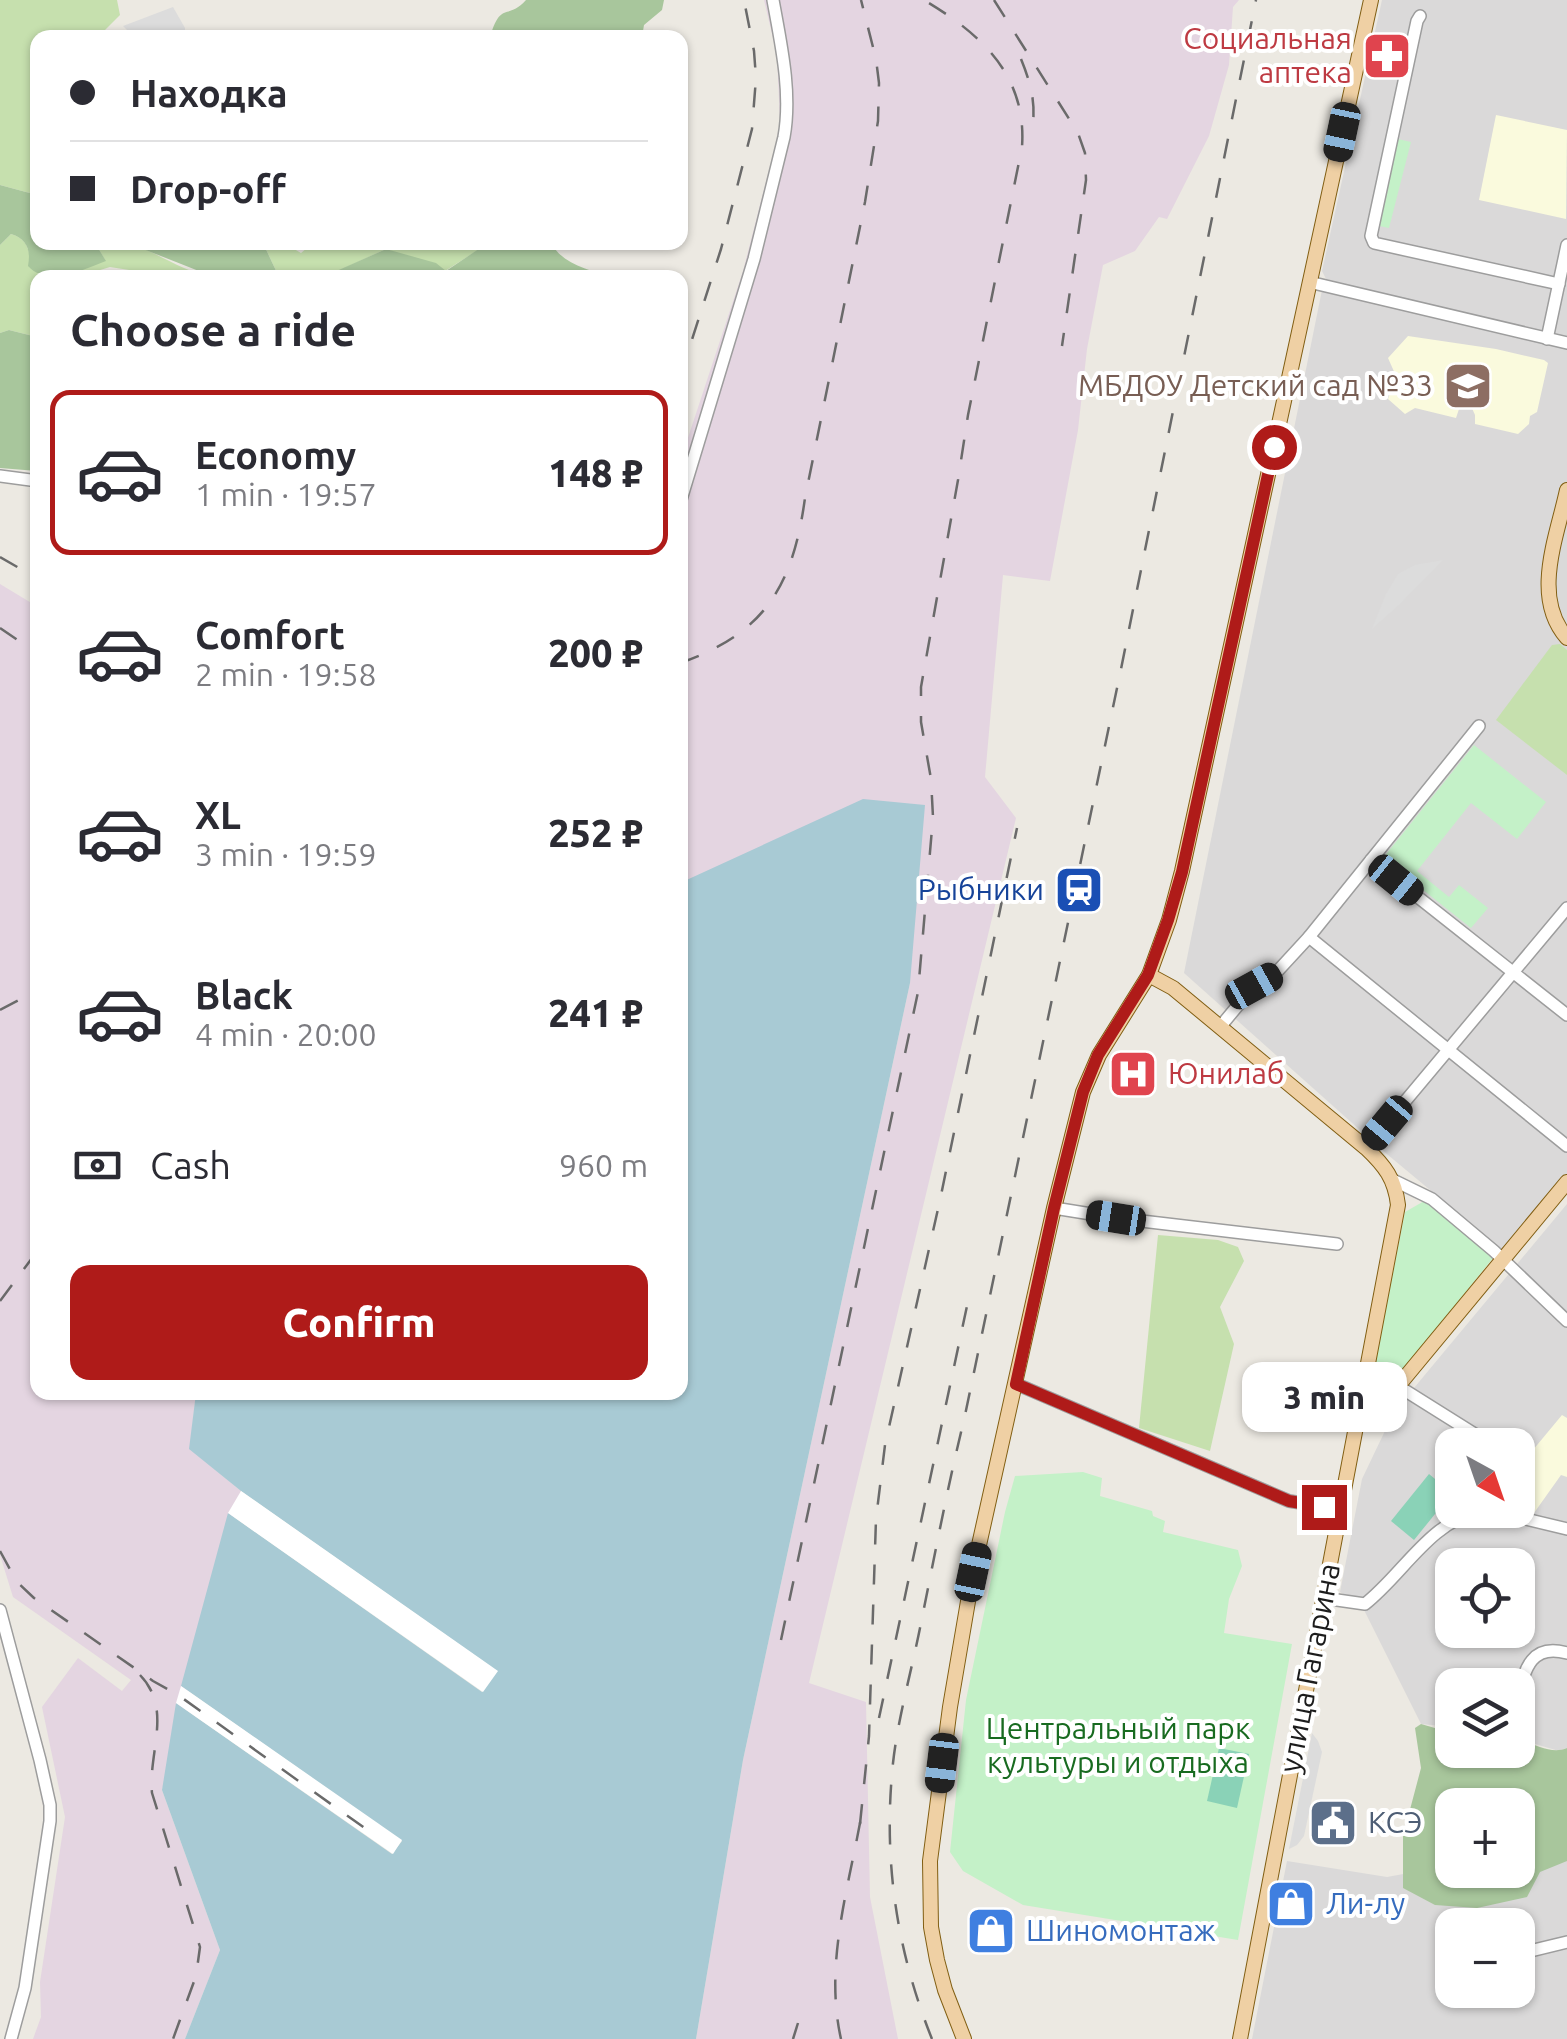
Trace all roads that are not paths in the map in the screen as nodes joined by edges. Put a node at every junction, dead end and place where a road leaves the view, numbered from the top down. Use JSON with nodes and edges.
{"nodes":[{"id":1,"x":772,"y":0,"type":"edge"},
{"id":2,"x":1371,"y":0,"type":"edge"},
{"id":3,"x":1420,"y":16,"type":"dead end"},
{"id":4,"x":1567,"y":245,"type":"edge"},
{"id":5,"x":1309,"y":282,"type":"junction"},
{"id":6,"x":1558,"y":284,"type":"junction"},
{"id":7,"x":1547,"y":338,"type":"junction"},
{"id":8,"x":1567,"y":343,"type":"edge"},
{"id":9,"x":0,"y":476,"type":"edge"},
{"id":10,"x":688,"y":478,"type":"edge"},
{"id":11,"x":30,"y":480,"type":"edge"},
{"id":12,"x":1567,"y":490,"type":"edge"},
{"id":13,"x":1562,"y":632,"type":"edge"},
{"id":14,"x":1479,"y":726,"type":"dead end"},
{"id":15,"x":1371,"y":860,"type":"junction"},
{"id":16,"x":1567,"y":908,"type":"edge"},
{"id":17,"x":1309,"y":937,"type":"junction"},
{"id":18,"x":1512,"y":973,"type":"junction"},
{"id":19,"x":1148,"y":975,"type":"junction"},
{"id":20,"x":1567,"y":1015,"type":"edge"},
{"id":21,"x":1220,"y":1027,"type":"junction"},
{"id":22,"x":1449,"y":1049,"type":"junction"},
{"id":23,"x":1567,"y":1146,"type":"edge"},
{"id":24,"x":1366,"y":1148,"type":"junction"},
{"id":25,"x":1393,"y":1180,"type":"junction"},
{"id":26,"x":1567,"y":1182,"type":"edge"},
{"id":27,"x":1552,"y":1199,"type":"junction"},
{"id":28,"x":1567,"y":1205,"type":"edge"},
{"id":29,"x":1054,"y":1208,"type":"junction"},
{"id":30,"x":1337,"y":1244,"type":"dead end"},
{"id":31,"x":1503,"y":1259,"type":"junction"},
{"id":32,"x":1567,"y":1320,"type":"edge"},
{"id":33,"x":1016,"y":1384,"type":"junction"},
{"id":34,"x":1398,"y":1386,"type":"junction"},
{"id":35,"x":1362,"y":1405,"type":"junction"},
{"id":36,"x":1465,"y":1428,"type":"edge"},
{"id":37,"x":1340,"y":1510,"type":"junction"},
{"id":38,"x":1535,"y":1521,"type":"edge"},
{"id":39,"x":1444,"y":1528,"type":"edge"},
{"id":40,"x":1567,"y":1529,"type":"edge"},
{"id":41,"x":1323,"y":1598,"type":"junction"},
{"id":42,"x":0,"y":1610,"type":"edge"},
{"id":43,"x":1567,"y":1653,"type":"edge"},
{"id":44,"x":1525,"y":1668,"type":"edge"},
{"id":45,"x":1567,"y":1942,"type":"edge"},
{"id":46,"x":1535,"y":1950,"type":"edge"},
{"id":47,"x":11,"y":2039,"type":"edge"},
{"id":48,"x":964,"y":2039,"type":"edge"},
{"id":49,"x":1240,"y":2039,"type":"edge"}],
"edges":[{"from":1,"to":10,"type":"street"},
{"from":2,"to":5,"type":"main road"},
{"from":3,"to":6,"type":"street"},
{"from":4,"to":6,"type":"street"},
{"from":5,"to":7,"type":"street"},
{"from":5,"to":19,"type":"main road"},
{"from":6,"to":7,"type":"street"},
{"from":7,"to":8,"type":"street"},
{"from":9,"to":11,"type":"street"},
{"from":12,"to":13,"type":"main road"},
{"from":14,"to":15,"type":"street"},
{"from":15,"to":17,"type":"street"},
{"from":15,"to":18,"type":"street"},
{"from":16,"to":18,"type":"street"},
{"from":17,"to":21,"type":"street"},
{"from":17,"to":22,"type":"street"},
{"from":18,"to":20,"type":"street"},
{"from":18,"to":22,"type":"street"},
{"from":19,"to":21,"type":"main road"},
{"from":19,"to":29,"type":"main road"},
{"from":21,"to":24,"type":"main road"},
{"from":22,"to":23,"type":"street"},
{"from":22,"to":24,"type":"street"},
{"from":24,"to":25,"type":"main road"},
{"from":25,"to":31,"type":"street"},
{"from":25,"to":35,"type":"main road","name":"улица Гагарина"},
{"from":26,"to":27,"type":"main road"},
{"from":27,"to":28,"type":"street"},
{"from":27,"to":31,"type":"main road"},
{"from":29,"to":30,"type":"street"},
{"from":29,"to":33,"type":"main road"},
{"from":31,"to":32,"type":"street"},
{"from":31,"to":34,"type":"main road"},
{"from":33,"to":37,"type":"street"},
{"from":33,"to":48,"type":"main road"},
{"from":34,"to":35,"type":"main road"},
{"from":34,"to":36,"type":"street"},
{"from":35,"to":37,"type":"main road","name":"улица Гагарина"},
{"from":37,"to":41,"type":"main road","name":"улица Гагарина"},
{"from":38,"to":40,"type":"street"},
{"from":39,"to":41,"type":"street"},
{"from":41,"to":49,"type":"main road","name":"улица Гагарина"},
{"from":42,"to":47,"type":"street"},
{"from":43,"to":44,"type":"street"},
{"from":45,"to":46,"type":"street"}]}
